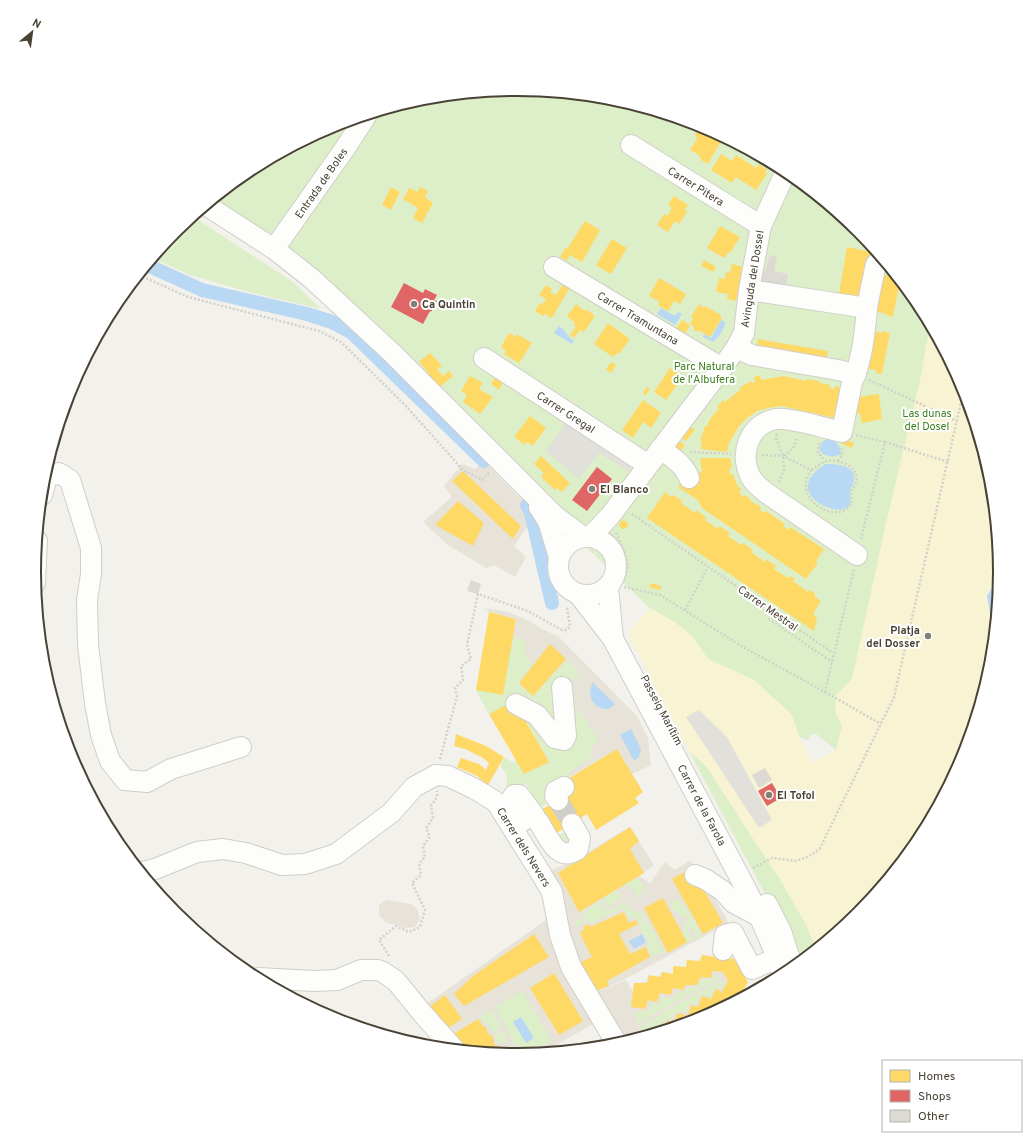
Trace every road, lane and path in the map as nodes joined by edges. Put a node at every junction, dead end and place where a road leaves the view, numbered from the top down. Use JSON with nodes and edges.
{"nodes":[{"id":1,"x":362,"y":122,"type":"edge"},
{"id":2,"x":631,"y":146,"type":"dead end"},
{"id":3,"x":783,"y":177,"type":"edge"},
{"id":4,"x":210,"y":208,"type":"edge"},
{"id":5,"x":761,"y":226,"type":"junction"},
{"id":6,"x":274,"y":249,"type":"junction"},
{"id":7,"x":876,"y":264,"type":"dead end"},
{"id":8,"x":554,"y":267,"type":"dead end"},
{"id":9,"x":143,"y":277,"type":"edge"},
{"id":10,"x":749,"y":290,"type":"junction"},
{"id":11,"x":867,"y":308,"type":"junction"},
{"id":12,"x":736,"y":348,"type":"junction"},
{"id":13,"x":484,"y":358,"type":"dead end"},
{"id":14,"x":722,"y":368,"type":"junction"},
{"id":15,"x":856,"y":374,"type":"junction"},
{"id":16,"x":961,"y":401,"type":"edge"},
{"id":17,"x":777,"y":419,"type":"junction"},
{"id":18,"x":957,"y":421,"type":"junction"},
{"id":19,"x":806,"y":424,"type":"junction"},
{"id":20,"x":842,"y":432,"type":"junction"},
{"id":21,"x":885,"y":442,"type":"junction"},
{"id":22,"x":660,"y":449,"type":"junction"},
{"id":23,"x":686,"y":452,"type":"dead end"},
{"id":24,"x":745,"y":454,"type":"junction"},
{"id":25,"x":783,"y":456,"type":"junction"},
{"id":26,"x":500,"y":461,"type":"junction"},
{"id":27,"x":948,"y":462,"type":"junction"},
{"id":28,"x":648,"y":465,"type":"junction"},
{"id":29,"x":811,"y":470,"type":"junction"},
{"id":30,"x":51,"y":476,"type":"edge"},
{"id":31,"x":689,"y":478,"type":"dead end"},
{"id":32,"x":529,"y":490,"type":"junction"},
{"id":33,"x":775,"y":498,"type":"junction"},
{"id":34,"x":613,"y":524,"type":"junction"},
{"id":35,"x":586,"y":537,"type":"junction"},
{"id":36,"x":857,"y":555,"type":"junction"},
{"id":37,"x":559,"y":557,"type":"junction"},
{"id":38,"x":708,"y":567,"type":"junction"},
{"id":39,"x":617,"y":588,"type":"junction"},
{"id":40,"x":571,"y":590,"type":"junction"},
{"id":41,"x":685,"y":610,"type":"junction"},
{"id":42,"x":774,"y":612,"type":"junction"},
{"id":43,"x":613,"y":639,"type":"junction"},
{"id":44,"x":833,"y":654,"type":"junction"},
{"id":45,"x":832,"y":662,"type":"junction"},
{"id":46,"x":562,"y":687,"type":"dead end"},
{"id":47,"x":825,"y":692,"type":"junction"},
{"id":48,"x":516,"y":704,"type":"dead end"},
{"id":49,"x":881,"y":724,"type":"junction"},
{"id":50,"x":241,"y":747,"type":"dead end"},
{"id":51,"x":436,"y":775,"type":"junction"},
{"id":52,"x":572,"y":824,"type":"tunnel mouth"},
{"id":53,"x":147,"y":871,"type":"edge"},
{"id":54,"x":749,"y":871,"type":"joint"},
{"id":55,"x":540,"y":872,"type":"junction"},
{"id":56,"x":695,"y":875,"type":"dead end"},
{"id":57,"x":760,"y":917,"type":"junction"},
{"id":58,"x":722,"y":950,"type":"dead end"},
{"id":59,"x":784,"y":966,"type":"edge"},
{"id":60,"x":782,"y":967,"type":"edge"},
{"id":61,"x":784,"y":967,"type":"edge"},
{"id":62,"x":383,"y":972,"type":"junction"},
{"id":63,"x":270,"y":979,"type":"edge"},
{"id":64,"x":613,"y":1038,"type":"edge"},
{"id":65,"x":449,"y":1043,"type":"edge"}],
"edges":[{"from":1,"to":6,"type":"street","name":"Entrada de Boles"},
{"from":2,"to":5,"type":"street","name":"Carrer Pitera"},
{"from":3,"to":5,"type":"street","name":"Avinguda del Dossel"},
{"from":4,"to":6,"type":"street"},
{"from":5,"to":10,"type":"street","name":"Avinguda del Dossel"},
{"from":6,"to":26,"type":"street"},
{"from":7,"to":11,"type":"street"},
{"from":8,"to":14,"type":"street","name":"Carrer Tramuntana"},
{"from":9,"to":26,"type":"path"},
{"from":10,"to":11,"type":"street"},
{"from":10,"to":12,"type":"street","name":"Avinguda del Dossel"},
{"from":11,"to":15,"type":"street"},
{"from":12,"to":14,"type":"street","name":"Avinguda del Dossel"},
{"from":12,"to":15,"type":"street"},
{"from":13,"to":28,"type":"street","name":"Carrer Gregal"},
{"from":14,"to":22,"type":"street","name":"Avinguda del Dossel"},
{"from":15,"to":18,"type":"path"},
{"from":15,"to":20,"type":"street"},
{"from":16,"to":18,"type":"path"},
{"from":17,"to":19,"type":"street"},
{"from":17,"to":24,"type":"street"},
{"from":17,"to":25,"type":"path"},
{"from":18,"to":27,"type":"path"},
{"from":19,"to":20,"type":"street"},
{"from":19,"to":25,"type":"path"},
{"from":20,"to":21,"type":"path"},
{"from":21,"to":27,"type":"path"},
{"from":21,"to":36,"type":"path"},
{"from":22,"to":28,"type":"street","name":"Avinguda del Dossel"},
{"from":22,"to":31,"type":"street"},
{"from":23,"to":24,"type":"path"},
{"from":24,"to":25,"type":"path"},
{"from":24,"to":33,"type":"street"},
{"from":25,"to":29,"type":"path"},
{"from":25,"to":33,"type":"path"},
{"from":26,"to":32,"type":"street"},
{"from":27,"to":49,"type":"path"},
{"from":28,"to":34,"type":"street","name":"Avinguda del Dossel"},
{"from":29,"to":29,"type":"path"},
{"from":30,"to":50,"type":"street"},
{"from":32,"to":35,"type":"street"},
{"from":32,"to":37,"type":"street"},
{"from":33,"to":36,"type":"street"},
{"from":34,"to":35,"type":"street"},
{"from":34,"to":38,"type":"path","name":"Carrer Mestral"},
{"from":34,"to":39,"type":"street"},
{"from":34,"to":39,"type":"path"},
{"from":35,"to":37,"type":"street"},
{"from":36,"to":44,"type":"path"},
{"from":37,"to":40,"type":"street"},
{"from":38,"to":41,"type":"path"},
{"from":38,"to":42,"type":"path","name":"Carrer Mestral"},
{"from":39,"to":40,"type":"street"},
{"from":39,"to":41,"type":"path"},
{"from":39,"to":43,"type":"street"},
{"from":40,"to":43,"type":"street"},
{"from":40,"to":51,"type":"path"},
{"from":41,"to":47,"type":"path"},
{"from":42,"to":44,"type":"path","name":"Carrer Mestral"},
{"from":42,"to":45,"type":"path"},
{"from":43,"to":57,"type":"street","name":"Carrer de la Farola"},
{"from":44,"to":45,"type":"path"},
{"from":45,"to":47,"type":"path"},
{"from":46,"to":48,"type":"street"},
{"from":47,"to":49,"type":"path"},
{"from":49,"to":54,"type":"path"},
{"from":51,"to":53,"type":"street"},
{"from":51,"to":55,"type":"street","name":"Carrer dels Nevers"},
{"from":51,"to":62,"type":"path"},
{"from":52,"to":55,"type":"street"},
{"from":54,"to":59,"type":"street"},
{"from":55,"to":64,"type":"street","name":"Carrer dels Nevers"},
{"from":56,"to":57,"type":"street"},
{"from":57,"to":61,"type":"street","name":"Carrer de la Farola"},
{"from":58,"to":60,"type":"street"},
{"from":62,"to":63,"type":"street"},
{"from":62,"to":65,"type":"street"}]}
